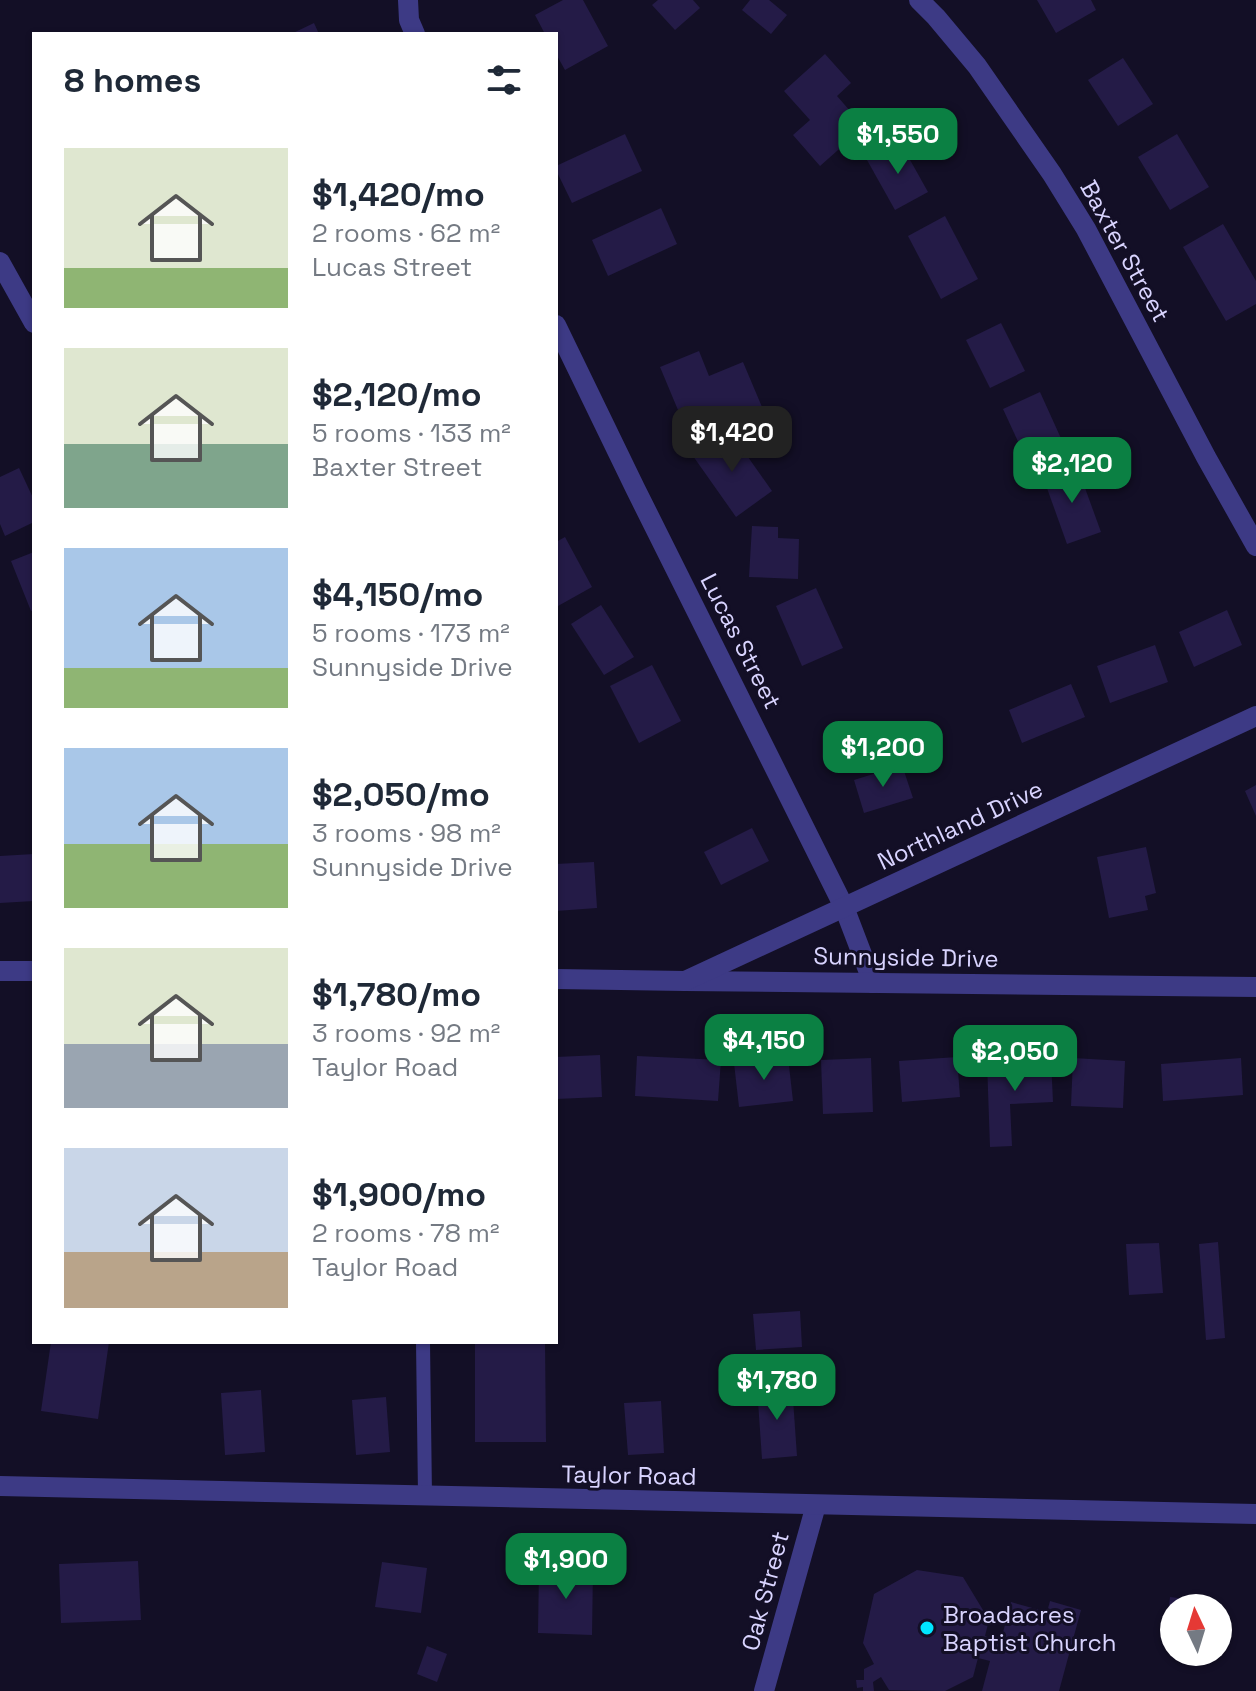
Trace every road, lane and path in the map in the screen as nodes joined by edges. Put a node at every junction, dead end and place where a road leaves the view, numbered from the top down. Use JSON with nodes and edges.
{"nodes":[{"id":1,"x":408,"y":0,"type":"edge"},
{"id":2,"x":919,"y":0,"type":"edge"},
{"id":3,"x":414,"y":32,"type":"edge"},
{"id":4,"x":0,"y":262,"type":"edge"},
{"id":5,"x":32,"y":319,"type":"edge"},
{"id":6,"x":558,"y":329,"type":"edge"},
{"id":7,"x":1256,"y":546,"type":"edge"},
{"id":8,"x":1256,"y":716,"type":"edge"},
{"id":9,"x":844,"y":907,"type":"junction"},
{"id":10,"x":0,"y":971,"type":"edge"},
{"id":11,"x":32,"y":971,"type":"edge"},
{"id":12,"x":558,"y":979,"type":"edge"},
{"id":13,"x":685,"y":981,"type":"junction"},
{"id":14,"x":873,"y":983,"type":"junction"},
{"id":15,"x":1256,"y":987,"type":"edge"},
{"id":16,"x":423,"y":1344,"type":"edge"},
{"id":17,"x":0,"y":1486,"type":"edge"},
{"id":18,"x":425,"y":1496,"type":"junction"},
{"id":19,"x":816,"y":1505,"type":"junction"},
{"id":20,"x":1256,"y":1514,"type":"edge"},
{"id":21,"x":764,"y":1691,"type":"edge"}],
"edges":[{"from":1,"to":3,"type":"street"},
{"from":2,"to":7,"type":"street","name":"Baxter Street"},
{"from":4,"to":5,"type":"street"},
{"from":6,"to":9,"type":"street","name":"Lucas Street"},
{"from":8,"to":9,"type":"street","name":"Northland Drive"},
{"from":9,"to":13,"type":"street","name":"Northland Drive"},
{"from":9,"to":14,"type":"street","name":"Lucas Street"},
{"from":10,"to":11,"type":"street"},
{"from":12,"to":13,"type":"street","name":"Sunnyside Drive"},
{"from":13,"to":14,"type":"street","name":"Sunnyside Drive"},
{"from":14,"to":15,"type":"street","name":"Sunnyside Drive"},
{"from":16,"to":18,"type":"lane"},
{"from":17,"to":18,"type":"street","name":"Taylor Road"},
{"from":18,"to":19,"type":"street","name":"Taylor Road"},
{"from":19,"to":20,"type":"street","name":"Taylor Road"},
{"from":19,"to":21,"type":"street","name":"Oak Street"}]}
